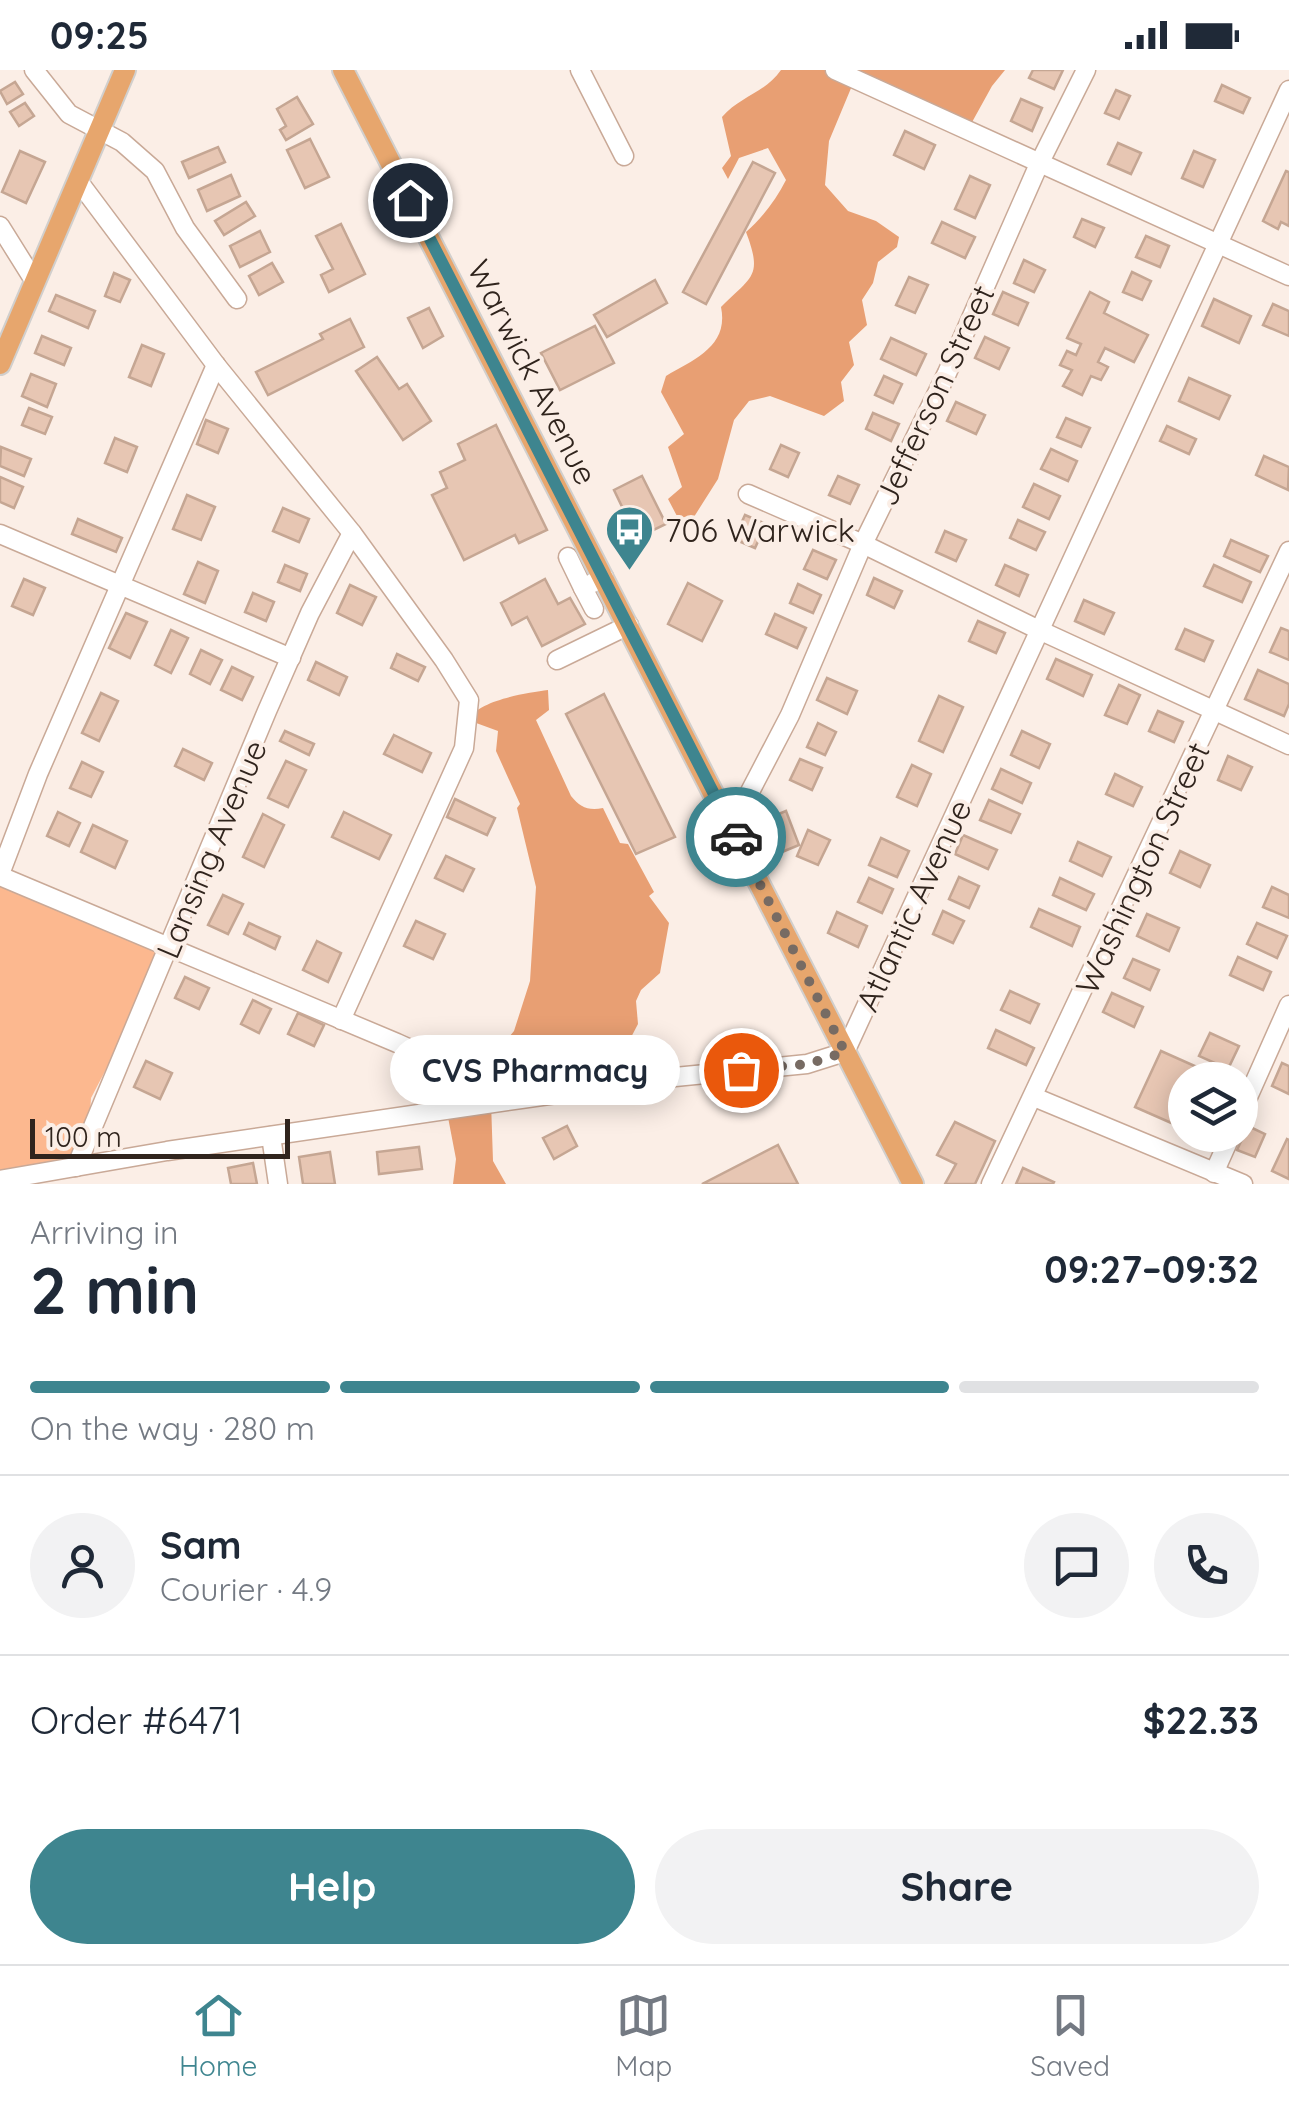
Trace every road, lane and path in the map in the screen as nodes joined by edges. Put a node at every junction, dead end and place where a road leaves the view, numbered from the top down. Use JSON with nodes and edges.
{"nodes":[{"id":1,"x":34,"y":70,"type":"edge"},
{"id":2,"x":126,"y":70,"type":"edge"},
{"id":3,"x":343,"y":70,"type":"edge"},
{"id":4,"x":580,"y":70,"type":"edge"},
{"id":5,"x":835,"y":70,"type":"edge"},
{"id":6,"x":1086,"y":70,"type":"edge"},
{"id":7,"x":1289,"y":90,"type":"edge"},
{"id":8,"x":97,"y":130,"type":"junction"},
{"id":9,"x":624,"y":156,"type":"dead end"},
{"id":10,"x":1040,"y":164,"type":"junction"},
{"id":11,"x":79,"y":182,"type":"junction"},
{"id":12,"x":0,"y":226,"type":"edge"},
{"id":13,"x":1218,"y":244,"type":"junction"},
{"id":14,"x":1289,"y":276,"type":"edge"},
{"id":15,"x":35,"y":282,"type":"junction"},
{"id":16,"x":238,"y":298,"type":"dead end"},
{"id":17,"x":0,"y":364,"type":"edge"},
{"id":18,"x":216,"y":365,"type":"junction"},
{"id":19,"x":748,"y":494,"type":"dead end"},
{"id":20,"x":352,"y":533,"type":"junction"},
{"id":21,"x":0,"y":534,"type":"edge"},
{"id":22,"x":863,"y":544,"type":"junction"},
{"id":23,"x":1289,"y":551,"type":"edge"},
{"id":24,"x":568,"y":558,"type":"dead end"},
{"id":25,"x":604,"y":577,"type":"junction"},
{"id":26,"x":120,"y":586,"type":"junction"},
{"id":27,"x":583,"y":588,"type":"junction"},
{"id":28,"x":594,"y":609,"type":"dead end"},
{"id":29,"x":629,"y":625,"type":"junction"},
{"id":30,"x":1039,"y":630,"type":"junction"},
{"id":31,"x":291,"y":658,"type":"junction"},
{"id":32,"x":557,"y":660,"type":"dead end"},
{"id":33,"x":1216,"y":710,"type":"junction"},
{"id":34,"x":1289,"y":745,"type":"edge"},
{"id":35,"x":731,"y":828,"type":"junction"},
{"id":36,"x":0,"y":875,"type":"edge"},
{"id":37,"x":170,"y":948,"type":"junction"},
{"id":38,"x":1289,"y":1005,"type":"edge"},
{"id":39,"x":340,"y":1020,"type":"junction"},
{"id":40,"x":845,"y":1052,"type":"junction"},
{"id":41,"x":1258,"y":1075,"type":"edge"},
{"id":42,"x":1034,"y":1097,"type":"junction"},
{"id":43,"x":521,"y":1099,"type":"junction"},
{"id":44,"x":271,"y":1136,"type":"junction"},
{"id":45,"x":1223,"y":1152,"type":"edge"},
{"id":46,"x":84,"y":1172,"type":"edge"},
{"id":47,"x":1214,"y":1173,"type":"junction"},
{"id":48,"x":0,"y":1180,"type":"edge"},
{"id":49,"x":278,"y":1184,"type":"edge"},
{"id":50,"x":913,"y":1184,"type":"edge"},
{"id":51,"x":991,"y":1184,"type":"edge"},
{"id":52,"x":1243,"y":1184,"type":"edge"}],
"edges":[{"from":1,"to":8,"type":"street"},
{"from":2,"to":8,"type":"main road"},
{"from":3,"to":25,"type":"main road","name":"Warwick Avenue"},
{"from":4,"to":9,"type":"street"},
{"from":5,"to":10,"type":"street"},
{"from":6,"to":10,"type":"street","name":"Jefferson Street"},
{"from":7,"to":13,"type":"street","name":"Atlantic Avenue"},
{"from":8,"to":11,"type":"main road"},
{"from":8,"to":16,"type":"street"},
{"from":10,"to":13,"type":"street"},
{"from":10,"to":22,"type":"street","name":"Jefferson Street"},
{"from":11,"to":15,"type":"main road"},
{"from":11,"to":18,"type":"street"},
{"from":12,"to":15,"type":"street"},
{"from":13,"to":14,"type":"street"},
{"from":13,"to":30,"type":"street","name":"Atlantic Avenue"},
{"from":15,"to":17,"type":"main road"},
{"from":18,"to":20,"type":"street"},
{"from":18,"to":26,"type":"street"},
{"from":19,"to":22,"type":"street"},
{"from":20,"to":31,"type":"street","name":"Lansing Avenue"},
{"from":20,"to":39,"type":"street"},
{"from":21,"to":26,"type":"street"},
{"from":22,"to":30,"type":"street"},
{"from":22,"to":35,"type":"street","name":"Jefferson Street"},
{"from":23,"to":33,"type":"street","name":"Washington Street"},
{"from":24,"to":27,"type":"street"},
{"from":25,"to":27,"type":"street"},
{"from":25,"to":29,"type":"main road","name":"Warwick Avenue"},
{"from":26,"to":31,"type":"street"},
{"from":26,"to":36,"type":"street"},
{"from":27,"to":28,"type":"street"},
{"from":29,"to":32,"type":"street"},
{"from":29,"to":35,"type":"main road","name":"Warwick Avenue"},
{"from":30,"to":33,"type":"street"},
{"from":30,"to":40,"type":"street","name":"Atlantic Avenue"},
{"from":31,"to":37,"type":"street","name":"Lansing Avenue"},
{"from":33,"to":34,"type":"street"},
{"from":33,"to":42,"type":"street","name":"Washington Street"},
{"from":35,"to":40,"type":"main road","name":"Warwick Avenue"},
{"from":36,"to":37,"type":"street"},
{"from":37,"to":39,"type":"street"},
{"from":37,"to":46,"type":"street","name":"Lansing Avenue"},
{"from":38,"to":41,"type":"street"},
{"from":39,"to":43,"type":"street"},
{"from":40,"to":43,"type":"street","name":"Atlantic Avenue"},
{"from":40,"to":50,"type":"main road","name":"Warwick Avenue"},
{"from":42,"to":47,"type":"street"},
{"from":42,"to":51,"type":"street","name":"Washington Street"},
{"from":43,"to":44,"type":"street","name":"Atlantic Avenue"},
{"from":44,"to":46,"type":"street","name":"Atlantic Avenue"},
{"from":44,"to":49,"type":"street"},
{"from":45,"to":47,"type":"street"},
{"from":46,"to":48,"type":"street","name":"Atlantic Avenue"},
{"from":47,"to":52,"type":"street"}]}
